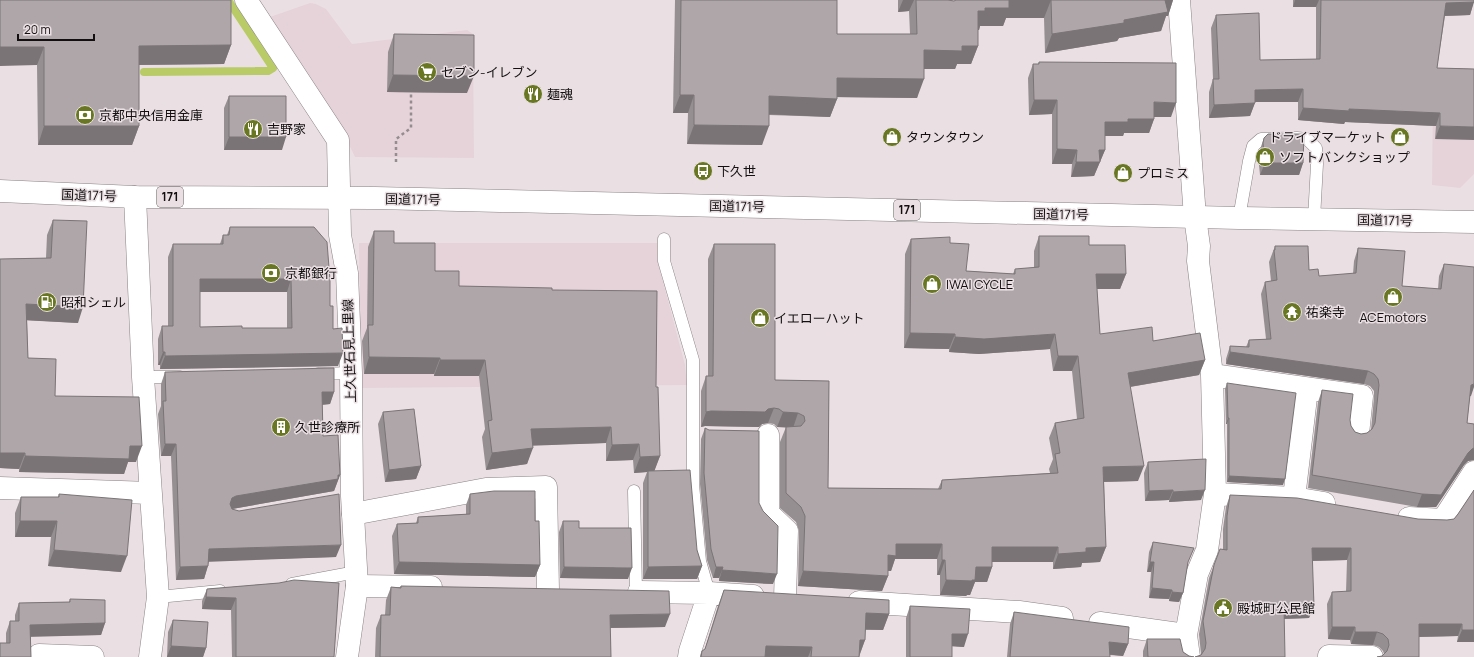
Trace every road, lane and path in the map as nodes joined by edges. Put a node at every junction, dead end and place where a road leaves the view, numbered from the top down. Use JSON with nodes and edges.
{"nodes":[{"id":1,"x":246,"y":0,"type":"edge"},
{"id":2,"x":1179,"y":0,"type":"edge"},
{"id":3,"x":411,"y":93,"type":"edge"},
{"id":4,"x":396,"y":162,"type":"dead end"},
{"id":5,"x":0,"y":191,"type":"edge"},
{"id":6,"x":134,"y":197,"type":"junction"},
{"id":7,"x":339,"y":198,"type":"junction"},
{"id":8,"x":1195,"y":217,"type":"junction"},
{"id":9,"x":1239,"y":218,"type":"junction"},
{"id":10,"x":1314,"y":219,"type":"junction"},
{"id":11,"x":1474,"y":222,"type":"edge"},
{"id":12,"x":664,"y":239,"type":"dead end"},
{"id":13,"x":303,"y":374,"type":"edge"},
{"id":14,"x":350,"y":374,"type":"junction"},
{"id":15,"x":1212,"y":375,"type":"junction"},
{"id":16,"x":191,"y":376,"type":"edge"},
{"id":17,"x":143,"y":378,"type":"junction"},
{"id":18,"x":1307,"y":390,"type":"junction"},
{"id":19,"x":1358,"y":434,"type":"edge"},
{"id":20,"x":769,"y":435,"type":"dead end"},
{"id":21,"x":1474,"y":472,"type":"edge"},
{"id":22,"x":0,"y":488,"type":"edge"},
{"id":23,"x":634,"y":491,"type":"dead end"},
{"id":24,"x":151,"y":493,"type":"junction"},
{"id":25,"x":1215,"y":494,"type":"junction"},
{"id":26,"x":1294,"y":498,"type":"junction"},
{"id":27,"x":348,"y":503,"type":"junction"},
{"id":28,"x":1340,"y":506,"type":"edge"},
{"id":29,"x":1394,"y":515,"type":"edge"},
{"id":30,"x":356,"y":579,"type":"junction"},
{"id":31,"x":281,"y":586,"type":"edge"},
{"id":32,"x":452,"y":588,"type":"edge"},
{"id":33,"x":235,"y":590,"type":"edge"},
{"id":34,"x":548,"y":590,"type":"edge"},
{"id":35,"x":628,"y":591,"type":"joint"},
{"id":36,"x":709,"y":593,"type":"junction"},
{"id":37,"x":158,"y":597,"type":"junction"},
{"id":38,"x":840,"y":601,"type":"edge"},
{"id":39,"x":1186,"y":635,"type":"junction"},
{"id":40,"x":39,"y":657,"type":"edge"},
{"id":41,"x":93,"y":657,"type":"edge"},
{"id":42,"x":150,"y":657,"type":"edge"},
{"id":43,"x":347,"y":657,"type":"edge"},
{"id":44,"x":689,"y":657,"type":"edge"},
{"id":45,"x":1189,"y":657,"type":"edge"},
{"id":46,"x":1329,"y":657,"type":"edge"},
{"id":47,"x":1372,"y":657,"type":"edge"}],
"edges":[{"from":1,"to":7,"type":"main road","name":"上久世石見上里線"},
{"from":2,"to":8,"type":"main road"},
{"from":3,"to":4,"type":"path"},
{"from":5,"to":6,"type":"main road","name":"国道171号","number":"171"},
{"from":6,"to":7,"type":"main road","name":"国道171号","number":"171"},
{"from":6,"to":17,"type":"main road"},
{"from":7,"to":8,"type":"main road","name":"国道171号","number":"171"},
{"from":7,"to":14,"type":"main road","name":"上久世石見上里線"},
{"from":8,"to":9,"type":"main road","name":"国道171号","number":"171"},
{"from":8,"to":15,"type":"main road"},
{"from":9,"to":10,"type":"main road","name":"国道171号","number":"171"},
{"from":9,"to":10,"type":"lane"},
{"from":10,"to":11,"type":"main road","name":"国道171号","number":"171"},
{"from":12,"to":36,"type":"lane"},
{"from":13,"to":14,"type":"lane"},
{"from":14,"to":27,"type":"main road","name":"上久世石見上里線"},
{"from":15,"to":18,"type":"main road"},
{"from":15,"to":25,"type":"main road"},
{"from":16,"to":17,"type":"lane"},
{"from":17,"to":24,"type":"main road"},
{"from":18,"to":19,"type":"main road"},
{"from":18,"to":26,"type":"main road"},
{"from":20,"to":36,"type":"main road"},
{"from":21,"to":29,"type":"main road"},
{"from":22,"to":24,"type":"main road"},
{"from":23,"to":35,"type":"lane"},
{"from":24,"to":37,"type":"main road"},
{"from":25,"to":26,"type":"main road"},
{"from":25,"to":39,"type":"main road"},
{"from":26,"to":28,"type":"main road"},
{"from":27,"to":30,"type":"main road","name":"上久世石見上里線"},
{"from":27,"to":34,"type":"main road"},
{"from":30,"to":31,"type":"lane"},
{"from":30,"to":32,"type":"main road"},
{"from":30,"to":43,"type":"main road","name":"上久世石見上里線"},
{"from":33,"to":37,"type":"lane"},
{"from":35,"to":36,"type":"main road"},
{"from":36,"to":44,"type":"main road"},
{"from":37,"to":42,"type":"main road"},
{"from":38,"to":39,"type":"main road"},
{"from":39,"to":45,"type":"main road"},
{"from":40,"to":41,"type":"main road"},
{"from":46,"to":47,"type":"main road"}]}
